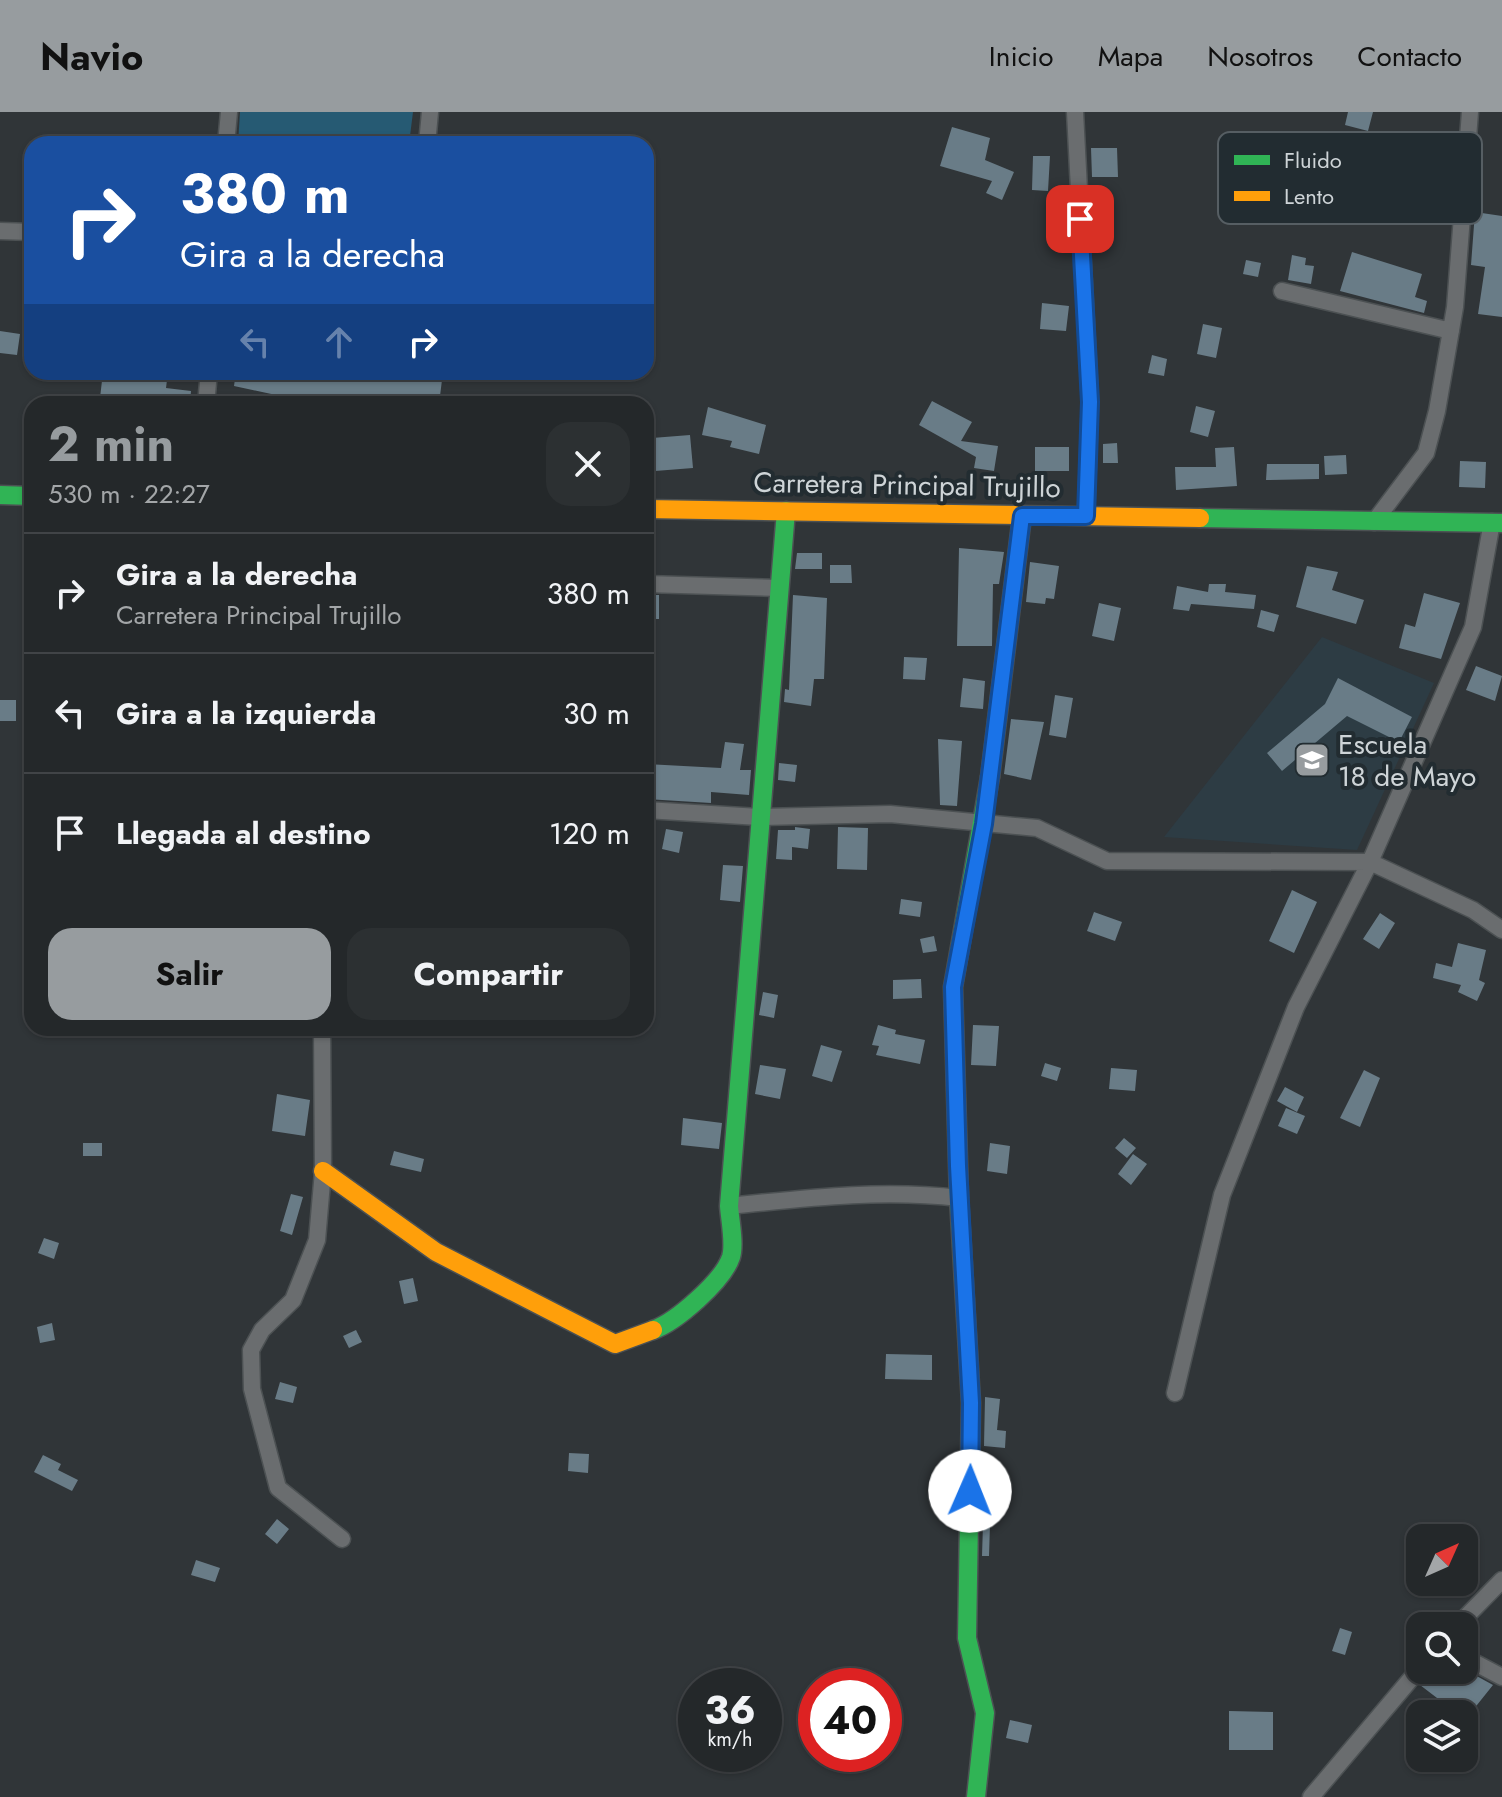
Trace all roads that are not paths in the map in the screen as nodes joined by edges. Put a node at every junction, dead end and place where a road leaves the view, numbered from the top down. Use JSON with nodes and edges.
{"nodes":[{"id":1,"x":229,"y":112,"type":"edge"},
{"id":2,"x":430,"y":112,"type":"edge"},
{"id":3,"x":1075,"y":112,"type":"edge"},
{"id":4,"x":1470,"y":112,"type":"edge"},
{"id":5,"x":1468,"y":132,"type":"edge"},
{"id":6,"x":227,"y":136,"type":"edge"},
{"id":7,"x":428,"y":136,"type":"edge"},
{"id":8,"x":1460,"y":224,"type":"edge"},
{"id":9,"x":0,"y":231,"type":"edge"},
{"id":10,"x":24,"y":232,"type":"edge"},
{"id":11,"x":1282,"y":291,"type":"dead end"},
{"id":12,"x":1451,"y":331,"type":"junction"},
{"id":13,"x":0,"y":495,"type":"edge"},
{"id":14,"x":24,"y":496,"type":"edge"},
{"id":15,"x":654,"y":509,"type":"edge"},
{"id":16,"x":786,"y":511,"type":"junction"},
{"id":17,"x":1022,"y":516,"type":"junction"},
{"id":18,"x":1086,"y":516,"type":"junction"},
{"id":19,"x":1374,"y":522,"type":"junction"},
{"id":20,"x":1497,"y":522,"type":"edge"},
{"id":21,"x":654,"y":584,"type":"edge"},
{"id":22,"x":780,"y":588,"type":"junction"},
{"id":23,"x":654,"y":810,"type":"edge"},
{"id":24,"x":759,"y":817,"type":"junction"},
{"id":25,"x":984,"y":824,"type":"junction"},
{"id":26,"x":1370,"y":862,"type":"junction"},
{"id":27,"x":1502,"y":930,"type":"edge"},
{"id":28,"x":322,"y":1036,"type":"edge"},
{"id":29,"x":323,"y":1171,"type":"junction"},
{"id":30,"x":959,"y":1198,"type":"junction"},
{"id":31,"x":729,"y":1206,"type":"junction"},
{"id":32,"x":1175,"y":1393,"type":"dead end"},
{"id":33,"x":342,"y":1539,"type":"dead end"},
{"id":34,"x":1502,"y":1580,"type":"edge"},
{"id":35,"x":1471,"y":1612,"type":"edge"},
{"id":36,"x":1478,"y":1664,"type":"edge"},
{"id":37,"x":1502,"y":1677,"type":"edge"},
{"id":38,"x":1406,"y":1684,"type":"edge"},
{"id":39,"x":976,"y":1797,"type":"edge"},
{"id":40,"x":1311,"y":1797,"type":"edge"}],
"edges":[{"from":1,"to":6,"type":"street"},
{"from":2,"to":7,"type":"street"},
{"from":3,"to":18,"type":"street"},
{"from":4,"to":5,"type":"street"},
{"from":8,"to":12,"type":"street"},
{"from":9,"to":10,"type":"street"},
{"from":11,"to":12,"type":"street"},
{"from":12,"to":19,"type":"street"},
{"from":13,"to":14,"type":"street"},
{"from":15,"to":16,"type":"street","name":"Carretera Principal Trujillo"},
{"from":16,"to":17,"type":"street","name":"Carretera Principal Trujillo"},
{"from":16,"to":22,"type":"street"},
{"from":17,"to":18,"type":"street","name":"Carretera Principal Trujillo"},
{"from":17,"to":25,"type":"street"},
{"from":18,"to":19,"type":"street","name":"Carretera Principal Trujillo"},
{"from":19,"to":20,"type":"street","name":"Carretera Principal Trujillo"},
{"from":20,"to":26,"type":"street"},
{"from":21,"to":22,"type":"street"},
{"from":22,"to":24,"type":"street"},
{"from":23,"to":24,"type":"street"},
{"from":24,"to":25,"type":"street"},
{"from":24,"to":31,"type":"street"},
{"from":25,"to":26,"type":"street"},
{"from":25,"to":30,"type":"street"},
{"from":26,"to":27,"type":"street"},
{"from":26,"to":32,"type":"street"},
{"from":28,"to":29,"type":"street"},
{"from":29,"to":31,"type":"street"},
{"from":29,"to":33,"type":"street"},
{"from":30,"to":31,"type":"street"},
{"from":30,"to":39,"type":"street"},
{"from":34,"to":35,"type":"street"},
{"from":36,"to":37,"type":"street"},
{"from":38,"to":40,"type":"street"}]}
